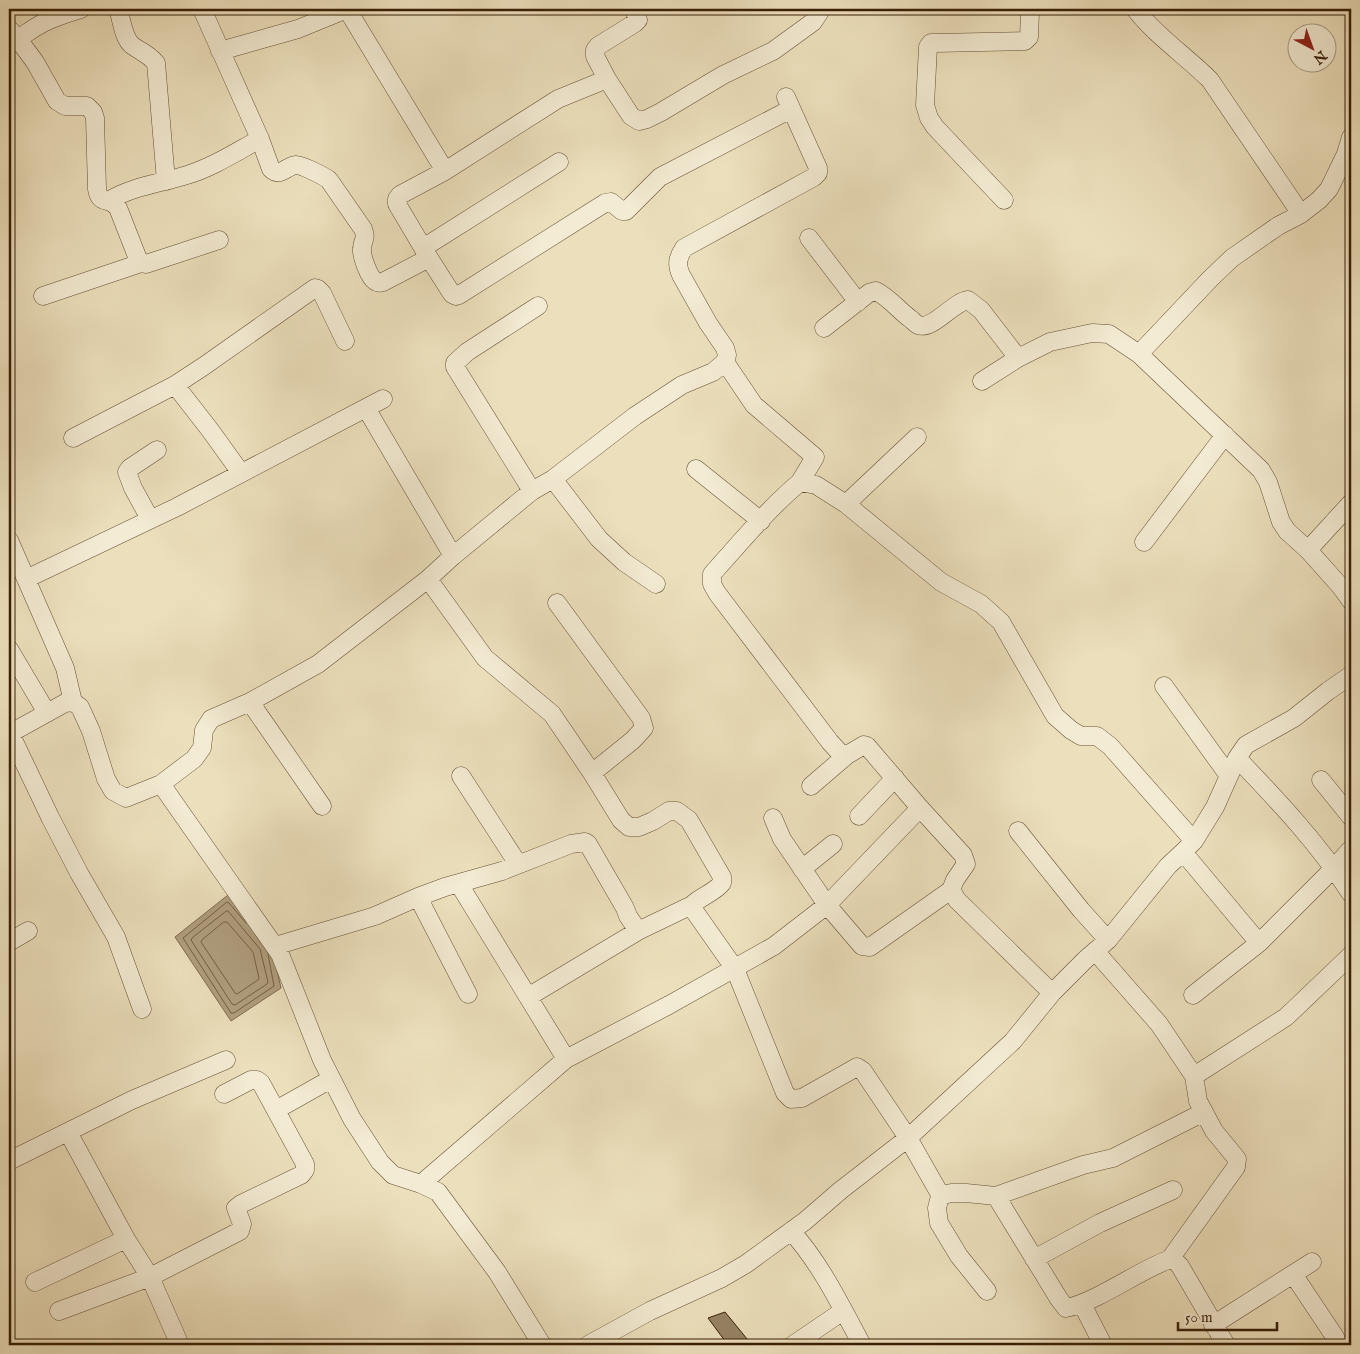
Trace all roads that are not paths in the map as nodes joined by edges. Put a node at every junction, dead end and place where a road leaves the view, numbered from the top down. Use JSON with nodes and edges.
{"nodes":[{"id":1,"x":81,"y":9,"type":"edge"},
{"id":2,"x":118,"y":9,"type":"edge"},
{"id":3,"x":202,"y":9,"type":"edge"},
{"id":4,"x":347,"y":9,"type":"edge"},
{"id":5,"x":634,"y":9,"type":"edge"},
{"id":6,"x":819,"y":9,"type":"edge"},
{"id":7,"x":1031,"y":9,"type":"edge"},
{"id":8,"x":1135,"y":9,"type":"edge"},
{"id":9,"x":54,"y":13,"type":"edge"},
{"id":10,"x":321,"y":13,"type":"edge"},
{"id":11,"x":12,"y":38,"type":"edge"},
{"id":12,"x":220,"y":51,"type":"junction"},
{"id":13,"x":607,"y":80,"type":"junction"},
{"id":14,"x":1351,"y":137,"type":"edge"},
{"id":15,"x":260,"y":139,"type":"junction"},
{"id":16,"x":559,"y":162,"type":"dead end"},
{"id":17,"x":445,"y":171,"type":"junction"},
{"id":18,"x":166,"y":181,"type":"junction"},
{"id":19,"x":110,"y":200,"type":"junction"},
{"id":20,"x":1004,"y":200,"type":"dead end"},
{"id":21,"x":1301,"y":214,"type":"junction"},
{"id":22,"x":809,"y":238,"type":"dead end"},
{"id":23,"x":219,"y":240,"type":"dead end"},
{"id":24,"x":426,"y":253,"type":"junction"},
{"id":25,"x":140,"y":263,"type":"junction"},
{"id":26,"x":44,"y":296,"type":"dead end"},
{"id":27,"x":858,"y":302,"type":"junction"},
{"id":28,"x":538,"y":306,"type":"dead end"},
{"id":29,"x":824,"y":328,"type":"dead end"},
{"id":30,"x":345,"y":341,"type":"dead end"},
{"id":31,"x":1139,"y":354,"type":"junction"},
{"id":32,"x":1018,"y":358,"type":"junction"},
{"id":33,"x":725,"y":362,"type":"junction"},
{"id":34,"x":982,"y":382,"type":"dead end"},
{"id":35,"x":175,"y":385,"type":"junction"},
{"id":36,"x":383,"y":399,"type":"dead end"},
{"id":37,"x":366,"y":408,"type":"junction"},
{"id":38,"x":917,"y":436,"type":"dead end"},
{"id":39,"x":1225,"y":436,"type":"junction"},
{"id":40,"x":73,"y":438,"type":"dead end"},
{"id":41,"x":157,"y":450,"type":"dead end"},
{"id":42,"x":696,"y":469,"type":"dead end"},
{"id":43,"x":241,"y":474,"type":"junction"},
{"id":44,"x":553,"y":479,"type":"junction"},
{"id":45,"x":800,"y":482,"type":"junction"},
{"id":46,"x":532,"y":491,"type":"junction"},
{"id":47,"x":1351,"y":503,"type":"edge"},
{"id":48,"x":846,"y":504,"type":"junction"},
{"id":49,"x":150,"y":519,"type":"junction"},
{"id":50,"x":761,"y":521,"type":"junction"},
{"id":51,"x":9,"y":540,"type":"edge"},
{"id":52,"x":1144,"y":542,"type":"dead end"},
{"id":53,"x":1308,"y":550,"type":"junction"},
{"id":54,"x":453,"y":556,"type":"junction"},
{"id":55,"x":26,"y":579,"type":"junction"},
{"id":56,"x":428,"y":580,"type":"junction"},
{"id":57,"x":656,"y":584,"type":"dead end"},
{"id":58,"x":1348,"y":588,"type":"edge"},
{"id":59,"x":557,"y":602,"type":"dead end"},
{"id":60,"x":9,"y":648,"type":"edge"},
{"id":61,"x":1351,"y":675,"type":"edge"},
{"id":62,"x":1164,"y":686,"type":"dead end"},
{"id":63,"x":74,"y":702,"type":"junction"},
{"id":64,"x":250,"y":702,"type":"junction"},
{"id":65,"x":47,"y":713,"type":"junction"},
{"id":66,"x":10,"y":734,"type":"edge"},
{"id":67,"x":847,"y":755,"type":"junction"},
{"id":68,"x":1237,"y":758,"type":"junction"},
{"id":69,"x":592,"y":773,"type":"junction"},
{"id":70,"x":461,"y":776,"type":"dead end"},
{"id":71,"x":1229,"y":776,"type":"junction"},
{"id":72,"x":895,"y":778,"type":"junction"},
{"id":73,"x":1321,"y":780,"type":"dead end"},
{"id":74,"x":161,"y":784,"type":"junction"},
{"id":75,"x":812,"y":786,"type":"dead end"},
{"id":76,"x":322,"y":806,"type":"dead end"},
{"id":77,"x":920,"y":808,"type":"junction"},
{"id":78,"x":859,"y":816,"type":"dead end"},
{"id":79,"x":1351,"y":817,"type":"edge"},
{"id":80,"x":772,"y":818,"type":"dead end"},
{"id":81,"x":1018,"y":830,"type":"dead end"},
{"id":82,"x":833,"y":844,"type":"dead end"},
{"id":83,"x":1189,"y":847,"type":"junction"},
{"id":84,"x":1351,"y":849,"type":"edge"},
{"id":85,"x":518,"y":864,"type":"junction"},
{"id":86,"x":1334,"y":868,"type":"junction"},
{"id":87,"x":802,"y":869,"type":"junction"},
{"id":88,"x":459,"y":884,"type":"junction"},
{"id":89,"x":951,"y":890,"type":"junction"},
{"id":90,"x":1351,"y":894,"type":"edge"},
{"id":91,"x":418,"y":897,"type":"junction"},
{"id":92,"x":692,"y":905,"type":"junction"},
{"id":93,"x":827,"y":905,"type":"junction"},
{"id":94,"x":638,"y":931,"type":"junction"},
{"id":95,"x":28,"y":932,"type":"dead end"},
{"id":96,"x":9,"y":942,"type":"edge"},
{"id":97,"x":1259,"y":943,"type":"junction"},
{"id":98,"x":275,"y":946,"type":"junction"},
{"id":99,"x":1101,"y":946,"type":"junction"},
{"id":100,"x":1351,"y":955,"type":"edge"},
{"id":101,"x":735,"y":969,"type":"junction"},
{"id":102,"x":1052,"y":993,"type":"junction"},
{"id":103,"x":468,"y":994,"type":"dead end"},
{"id":104,"x":1193,"y":995,"type":"dead end"},
{"id":105,"x":528,"y":997,"type":"junction"},
{"id":106,"x":142,"y":1009,"type":"dead end"},
{"id":107,"x":566,"y":1059,"type":"junction"},
{"id":108,"x":226,"y":1060,"type":"dead end"},
{"id":109,"x":1194,"y":1076,"type":"junction"},
{"id":110,"x":331,"y":1078,"type":"junction"},
{"id":111,"x":224,"y":1094,"type":"dead end"},
{"id":112,"x":276,"y":1110,"type":"junction"},
{"id":113,"x":1204,"y":1112,"type":"junction"},
{"id":114,"x":68,"y":1132,"type":"junction"},
{"id":115,"x":908,"y":1138,"type":"junction"},
{"id":116,"x":9,"y":1161,"type":"edge"},
{"id":117,"x":421,"y":1184,"type":"junction"},
{"id":118,"x":1173,"y":1190,"type":"dead end"},
{"id":119,"x":941,"y":1196,"type":"junction"},
{"id":120,"x":996,"y":1196,"type":"junction"},
{"id":121,"x":791,"y":1231,"type":"junction"},
{"id":122,"x":126,"y":1239,"type":"junction"},
{"id":123,"x":1034,"y":1259,"type":"junction"},
{"id":124,"x":1170,"y":1259,"type":"junction"},
{"id":125,"x":1312,"y":1262,"type":"dead end"},
{"id":126,"x":1293,"y":1274,"type":"junction"},
{"id":127,"x":150,"y":1277,"type":"junction"},
{"id":128,"x":36,"y":1282,"type":"dead end"},
{"id":129,"x":988,"y":1291,"type":"dead end"},
{"id":130,"x":1082,"y":1304,"type":"junction"},
{"id":131,"x":843,"y":1311,"type":"junction"},
{"id":132,"x":59,"y":1312,"type":"dead end"},
{"id":133,"x":1213,"y":1325,"type":"junction"},
{"id":134,"x":180,"y":1345,"type":"edge"},
{"id":135,"x":542,"y":1345,"type":"edge"},
{"id":136,"x":588,"y":1345,"type":"edge"},
{"id":137,"x":793,"y":1345,"type":"edge"},
{"id":138,"x":862,"y":1345,"type":"edge"},
{"id":139,"x":1103,"y":1345,"type":"edge"},
{"id":140,"x":1226,"y":1345,"type":"edge"},
{"id":141,"x":1338,"y":1345,"type":"edge"}],
"edges":[{"from":1,"to":9,"type":"street"},
{"from":2,"to":18,"type":"street"},
{"from":3,"to":12,"type":"street"},
{"from":4,"to":10,"type":"street"},
{"from":4,"to":17,"type":"street"},
{"from":5,"to":13,"type":"street"},
{"from":6,"to":13,"type":"street"},
{"from":7,"to":20,"type":"street"},
{"from":8,"to":21,"type":"street"},
{"from":9,"to":11,"type":"street"},
{"from":10,"to":12,"type":"street"},
{"from":11,"to":19,"type":"street"},
{"from":12,"to":15,"type":"street"},
{"from":13,"to":17,"type":"street"},
{"from":14,"to":21,"type":"street"},
{"from":15,"to":18,"type":"street"},
{"from":15,"to":24,"type":"street"},
{"from":16,"to":24,"type":"street"},
{"from":17,"to":24,"type":"street"},
{"from":18,"to":19,"type":"street"},
{"from":19,"to":25,"type":"street"},
{"from":21,"to":31,"type":"street"},
{"from":22,"to":27,"type":"street"},
{"from":23,"to":25,"type":"street"},
{"from":24,"to":33,"type":"street"},
{"from":25,"to":26,"type":"street"},
{"from":27,"to":29,"type":"street"},
{"from":27,"to":32,"type":"street"},
{"from":28,"to":46,"type":"street"},
{"from":30,"to":35,"type":"street"},
{"from":31,"to":32,"type":"street"},
{"from":31,"to":39,"type":"street"},
{"from":32,"to":34,"type":"street"},
{"from":33,"to":44,"type":"street"},
{"from":33,"to":45,"type":"street"},
{"from":35,"to":40,"type":"street"},
{"from":35,"to":43,"type":"street"},
{"from":36,"to":37,"type":"street"},
{"from":37,"to":43,"type":"street"},
{"from":37,"to":54,"type":"street"},
{"from":38,"to":48,"type":"street"},
{"from":39,"to":52,"type":"street"},
{"from":39,"to":53,"type":"street"},
{"from":41,"to":49,"type":"street"},
{"from":42,"to":50,"type":"street"},
{"from":43,"to":49,"type":"street"},
{"from":44,"to":46,"type":"street"},
{"from":44,"to":57,"type":"street"},
{"from":45,"to":48,"type":"street"},
{"from":45,"to":50,"type":"street"},
{"from":46,"to":54,"type":"street"},
{"from":47,"to":53,"type":"street"},
{"from":48,"to":83,"type":"street"},
{"from":49,"to":55,"type":"street"},
{"from":50,"to":67,"type":"street"},
{"from":51,"to":55,"type":"street"},
{"from":53,"to":58,"type":"street"},
{"from":54,"to":56,"type":"street"},
{"from":55,"to":63,"type":"street"},
{"from":56,"to":64,"type":"street"},
{"from":56,"to":69,"type":"street"},
{"from":59,"to":69,"type":"street"},
{"from":60,"to":65,"type":"street"},
{"from":61,"to":68,"type":"street"},
{"from":62,"to":71,"type":"street"},
{"from":63,"to":65,"type":"street"},
{"from":63,"to":74,"type":"street"},
{"from":64,"to":74,"type":"street"},
{"from":64,"to":76,"type":"street"},
{"from":65,"to":66,"type":"street"},
{"from":66,"to":106,"type":"street"},
{"from":67,"to":72,"type":"street"},
{"from":67,"to":75,"type":"street"},
{"from":68,"to":71,"type":"street"},
{"from":68,"to":86,"type":"street"},
{"from":69,"to":92,"type":"street"},
{"from":70,"to":85,"type":"street"},
{"from":71,"to":83,"type":"street"},
{"from":72,"to":77,"type":"street"},
{"from":72,"to":78,"type":"street"},
{"from":73,"to":79,"type":"street"},
{"from":74,"to":98,"type":"street"},
{"from":77,"to":89,"type":"street"},
{"from":77,"to":93,"type":"street"},
{"from":80,"to":87,"type":"street"},
{"from":81,"to":99,"type":"street"},
{"from":82,"to":87,"type":"street"},
{"from":83,"to":97,"type":"street"},
{"from":83,"to":99,"type":"street"},
{"from":84,"to":86,"type":"street"},
{"from":85,"to":88,"type":"street"},
{"from":85,"to":94,"type":"street"},
{"from":86,"to":90,"type":"street"},
{"from":86,"to":97,"type":"street"},
{"from":87,"to":93,"type":"street"},
{"from":88,"to":91,"type":"street"},
{"from":88,"to":105,"type":"street"},
{"from":89,"to":93,"type":"street"},
{"from":89,"to":102,"type":"street"},
{"from":91,"to":98,"type":"street"},
{"from":91,"to":103,"type":"street"},
{"from":92,"to":94,"type":"street"},
{"from":92,"to":101,"type":"street"},
{"from":93,"to":101,"type":"street"},
{"from":94,"to":105,"type":"street"},
{"from":95,"to":96,"type":"street"},
{"from":97,"to":104,"type":"street"},
{"from":98,"to":110,"type":"street"},
{"from":99,"to":102,"type":"street"},
{"from":99,"to":109,"type":"street"},
{"from":100,"to":109,"type":"street"},
{"from":101,"to":107,"type":"street"},
{"from":101,"to":115,"type":"street"},
{"from":102,"to":115,"type":"street"},
{"from":105,"to":107,"type":"street"},
{"from":107,"to":117,"type":"street"},
{"from":108,"to":114,"type":"street"},
{"from":109,"to":113,"type":"street"},
{"from":110,"to":112,"type":"street"},
{"from":110,"to":117,"type":"street"},
{"from":111,"to":112,"type":"street"},
{"from":112,"to":127,"type":"street"},
{"from":113,"to":120,"type":"street"},
{"from":113,"to":124,"type":"street"},
{"from":114,"to":116,"type":"street"},
{"from":114,"to":122,"type":"street"},
{"from":115,"to":119,"type":"street"},
{"from":115,"to":121,"type":"street"},
{"from":117,"to":135,"type":"street"},
{"from":118,"to":123,"type":"street"},
{"from":119,"to":120,"type":"street"},
{"from":119,"to":129,"type":"street"},
{"from":120,"to":123,"type":"street"},
{"from":121,"to":131,"type":"street"},
{"from":121,"to":136,"type":"street"},
{"from":122,"to":127,"type":"street"},
{"from":122,"to":128,"type":"street"},
{"from":123,"to":130,"type":"street"},
{"from":124,"to":130,"type":"street"},
{"from":124,"to":133,"type":"street"},
{"from":125,"to":126,"type":"street"},
{"from":126,"to":133,"type":"street"},
{"from":126,"to":141,"type":"street"},
{"from":127,"to":132,"type":"street"},
{"from":127,"to":134,"type":"street"},
{"from":130,"to":139,"type":"street"},
{"from":131,"to":137,"type":"street"},
{"from":131,"to":138,"type":"street"},
{"from":133,"to":140,"type":"street"}]}
